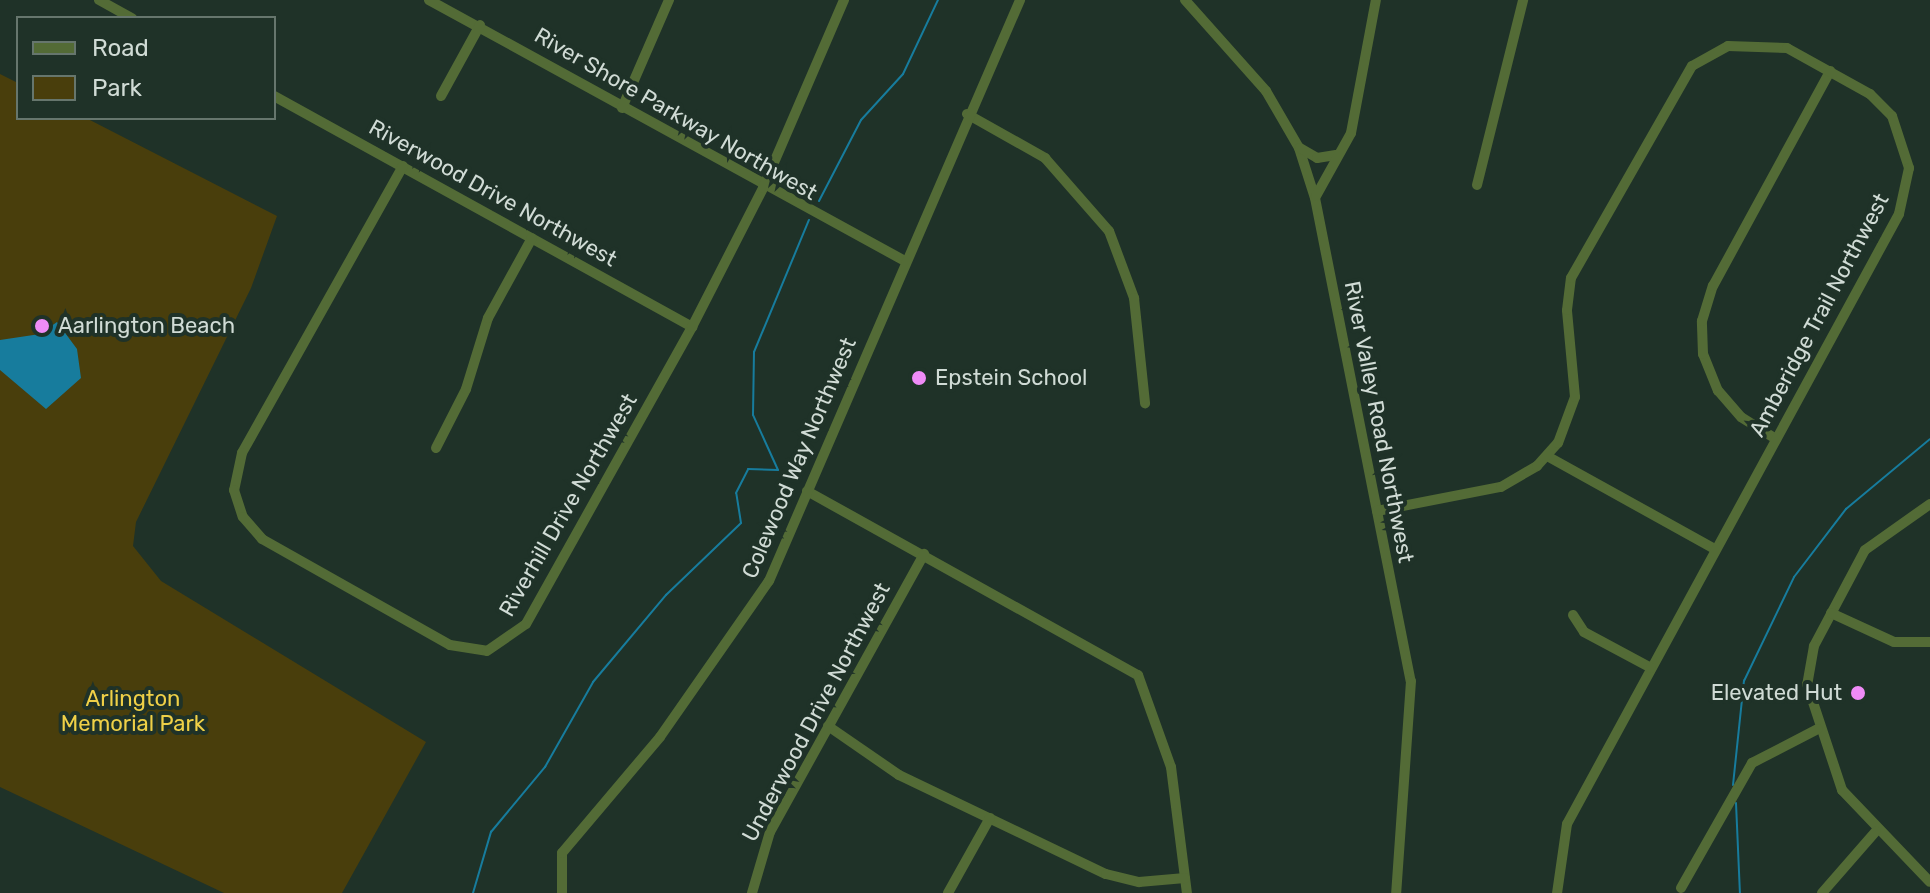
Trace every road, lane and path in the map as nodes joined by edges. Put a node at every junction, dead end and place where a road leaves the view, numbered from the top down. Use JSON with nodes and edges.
{"nodes":[{"id":1,"x":99,"y":0,"type":"edge"},
{"id":2,"x":429,"y":0,"type":"edge"},
{"id":3,"x":669,"y":0,"type":"edge"},
{"id":4,"x":844,"y":0,"type":"edge"},
{"id":5,"x":1020,"y":0,"type":"edge"},
{"id":6,"x":1185,"y":0,"type":"edge"},
{"id":7,"x":1376,"y":0,"type":"edge"},
{"id":8,"x":1523,"y":0,"type":"edge"},
{"id":9,"x":128,"y":16,"type":"edge"},
{"id":10,"x":480,"y":25,"type":"junction"},
{"id":11,"x":1830,"y":71,"type":"junction"},
{"id":12,"x":441,"y":96,"type":"dead end"},
{"id":13,"x":276,"y":97,"type":"edge"},
{"id":14,"x":622,"y":108,"type":"junction"},
{"id":15,"x":967,"y":114,"type":"junction"},
{"id":16,"x":1299,"y":148,"type":"junction"},
{"id":17,"x":1338,"y":155,"type":"junction"},
{"id":18,"x":403,"y":166,"type":"junction"},
{"id":19,"x":1477,"y":185,"type":"dead end"},
{"id":20,"x":763,"y":188,"type":"junction"},
{"id":21,"x":1315,"y":198,"type":"junction"},
{"id":22,"x":532,"y":238,"type":"junction"},
{"id":23,"x":905,"y":261,"type":"junction"},
{"id":24,"x":692,"y":327,"type":"junction"},
{"id":25,"x":1145,"y":403,"type":"dead end"},
{"id":26,"x":1776,"y":439,"type":"junction"},
{"id":27,"x":436,"y":448,"type":"dead end"},
{"id":28,"x":1547,"y":456,"type":"junction"},
{"id":29,"x":807,"y":491,"type":"junction"},
{"id":30,"x":1930,"y":504,"type":"edge"},
{"id":31,"x":1377,"y":511,"type":"junction"},
{"id":32,"x":1715,"y":549,"type":"junction"},
{"id":33,"x":924,"y":554,"type":"junction"},
{"id":34,"x":1831,"y":613,"type":"junction"},
{"id":35,"x":1573,"y":615,"type":"dead end"},
{"id":36,"x":1930,"y":642,"type":"edge"},
{"id":37,"x":1651,"y":668,"type":"junction"},
{"id":38,"x":828,"y":726,"type":"junction"},
{"id":39,"x":1818,"y":729,"type":"junction"},
{"id":40,"x":990,"y":818,"type":"junction"},
{"id":41,"x":1876,"y":831,"type":"junction"},
{"id":42,"x":1185,"y":878,"type":"junction"},
{"id":43,"x":1930,"y":882,"type":"edge"},
{"id":44,"x":1681,"y":888,"type":"dead end"},
{"id":45,"x":562,"y":893,"type":"edge"},
{"id":46,"x":752,"y":893,"type":"edge"},
{"id":47,"x":948,"y":893,"type":"edge"},
{"id":48,"x":1187,"y":893,"type":"edge"},
{"id":49,"x":1396,"y":893,"type":"edge"},
{"id":50,"x":1557,"y":893,"type":"edge"},
{"id":51,"x":1822,"y":893,"type":"edge"}],
"edges":[{"from":1,"to":9,"type":"street"},
{"from":2,"to":10,"type":"street","name":"River Shore Parkway Northwest"},
{"from":3,"to":14,"type":"street"},
{"from":4,"to":20,"type":"street"},
{"from":5,"to":15,"type":"street","name":"Colewood Way Northwest"},
{"from":6,"to":16,"type":"street","name":"River Valley Road Northwest"},
{"from":7,"to":17,"type":"street"},
{"from":8,"to":19,"type":"street"},
{"from":10,"to":12,"type":"street"},
{"from":10,"to":14,"type":"street","name":"River Shore Parkway Northwest"},
{"from":11,"to":26,"type":"street"},
{"from":11,"to":26,"type":"street","name":"Amberidge Trail Northwest"},
{"from":11,"to":28,"type":"street","name":"Amberidge Trail Northwest"},
{"from":13,"to":18,"type":"street","name":"Riverwood Drive Northwest"},
{"from":14,"to":20,"type":"street","name":"River Shore Parkway Northwest"},
{"from":15,"to":23,"type":"street","name":"Colewood Way Northwest"},
{"from":15,"to":25,"type":"street"},
{"from":16,"to":17,"type":"street"},
{"from":16,"to":21,"type":"street","name":"River Valley Road Northwest"},
{"from":17,"to":21,"type":"street"},
{"from":18,"to":22,"type":"street","name":"Riverwood Drive Northwest"},
{"from":18,"to":24,"type":"street","name":"Riverhill Drive Northwest"},
{"from":20,"to":23,"type":"street","name":"River Shore Parkway Northwest"},
{"from":20,"to":24,"type":"street","name":"Riverhill Drive Northwest"},
{"from":21,"to":31,"type":"street","name":"River Valley Road Northwest"},
{"from":22,"to":24,"type":"street","name":"Riverwood Drive Northwest"},
{"from":22,"to":27,"type":"street"},
{"from":23,"to":29,"type":"street","name":"Colewood Way Northwest"},
{"from":26,"to":32,"type":"street","name":"Amberidge Trail Northwest"},
{"from":28,"to":31,"type":"street"},
{"from":28,"to":32,"type":"street"},
{"from":29,"to":33,"type":"street"},
{"from":29,"to":45,"type":"street","name":"Colewood Way Northwest"},
{"from":30,"to":34,"type":"street"},
{"from":31,"to":49,"type":"street","name":"River Valley Road Northwest"},
{"from":32,"to":37,"type":"street","name":"Amberidge Trail Northwest"},
{"from":33,"to":38,"type":"street","name":"Underwood Drive Northwest"},
{"from":33,"to":42,"type":"street"},
{"from":34,"to":36,"type":"street"},
{"from":34,"to":39,"type":"street"},
{"from":35,"to":37,"type":"street"},
{"from":37,"to":50,"type":"street","name":"Amberidge Trail Northwest"},
{"from":38,"to":40,"type":"street"},
{"from":38,"to":46,"type":"street","name":"Underwood Drive Northwest"},
{"from":39,"to":41,"type":"street"},
{"from":39,"to":44,"type":"street"},
{"from":40,"to":42,"type":"street"},
{"from":40,"to":47,"type":"street"},
{"from":41,"to":43,"type":"street"},
{"from":41,"to":51,"type":"street"},
{"from":42,"to":48,"type":"street"}]}
